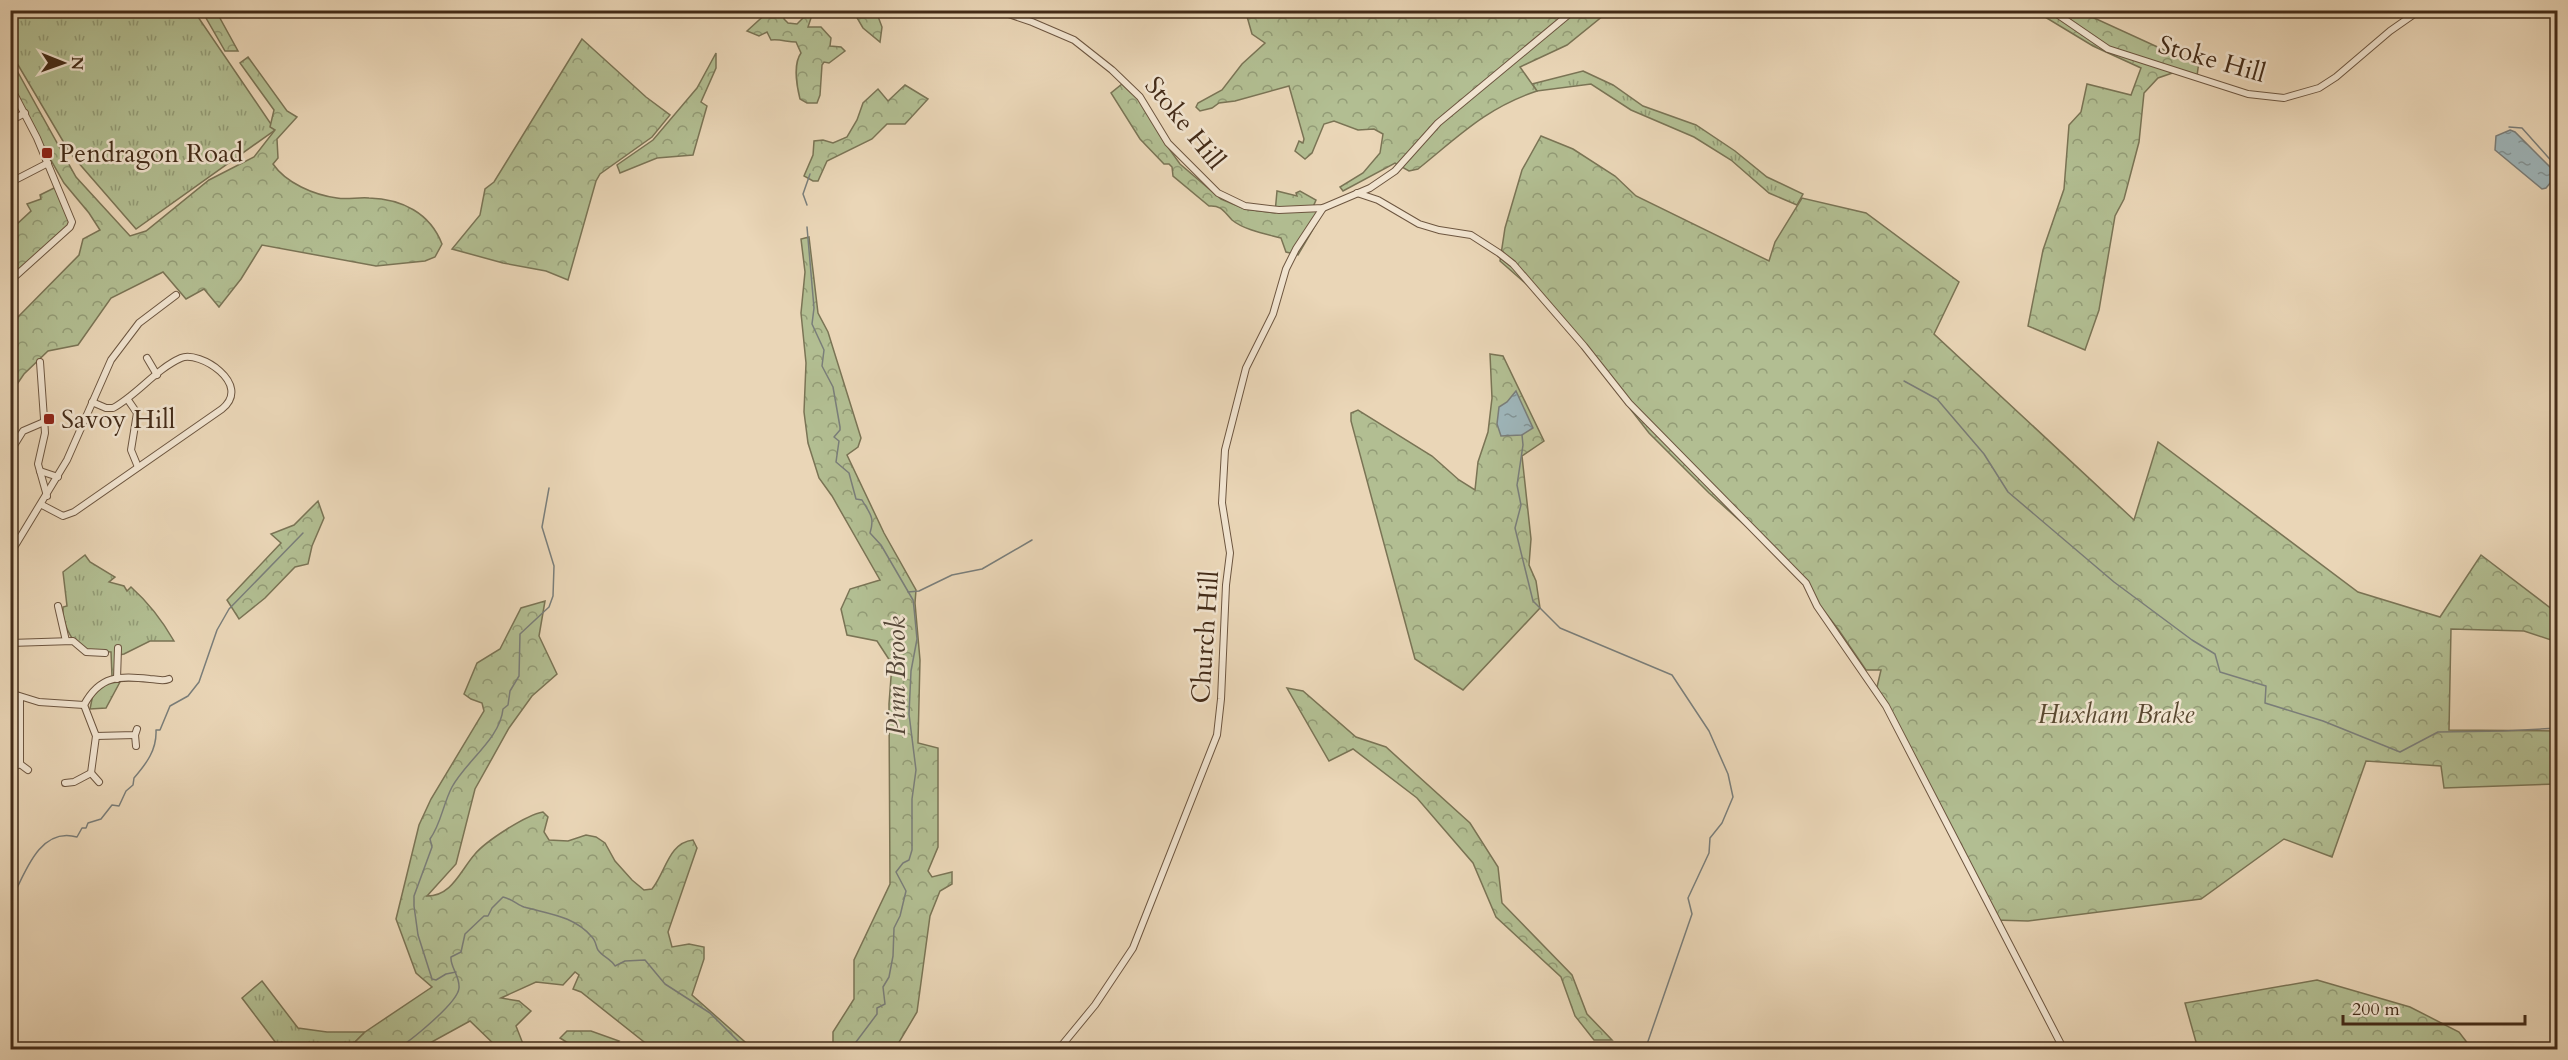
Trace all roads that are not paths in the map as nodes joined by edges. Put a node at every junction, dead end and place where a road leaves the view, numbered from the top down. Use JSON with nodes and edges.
{"nodes":[{"id":1,"x":998,"y":10,"type":"edge"},
{"id":2,"x":1574,"y":10,"type":"edge"},
{"id":3,"x":2051,"y":10,"type":"edge"},
{"id":4,"x":2420,"y":10,"type":"edge"},
{"id":5,"x":10,"y":86,"type":"edge"},
{"id":6,"x":25,"y":113,"type":"junction"},
{"id":7,"x":10,"y":122,"type":"edge"},
{"id":8,"x":48,"y":163,"type":"junction"},
{"id":9,"x":17,"y":179,"type":"dead end"},
{"id":10,"x":1370,"y":188,"type":"junction"},
{"id":11,"x":1357,"y":193,"type":"junction"},
{"id":12,"x":1372,"y":198,"type":"junction"},
{"id":13,"x":1323,"y":208,"type":"junction"},
{"id":14,"x":10,"y":281,"type":"edge"},
{"id":15,"x":176,"y":295,"type":"dead end"},
{"id":16,"x":147,"y":358,"type":"dead end"},
{"id":17,"x":39,"y":362,"type":"dead end"},
{"id":18,"x":157,"y":375,"type":"junction"},
{"id":19,"x":128,"y":400,"type":"junction"},
{"id":20,"x":92,"y":402,"type":"junction"},
{"id":21,"x":44,"y":422,"type":"junction"},
{"id":22,"x":10,"y":452,"type":"edge"},
{"id":23,"x":138,"y":467,"type":"junction"},
{"id":24,"x":40,"y":471,"type":"junction"},
{"id":25,"x":58,"y":477,"type":"junction"},
{"id":26,"x":47,"y":496,"type":"junction"},
{"id":27,"x":42,"y":505,"type":"junction"},
{"id":28,"x":10,"y":554,"type":"edge"},
{"id":29,"x":58,"y":606,"type":"dead end"},
{"id":30,"x":66,"y":641,"type":"junction"},
{"id":31,"x":10,"y":643,"type":"edge"},
{"id":32,"x":118,"y":648,"type":"dead end"},
{"id":33,"x":105,"y":653,"type":"dead end"},
{"id":34,"x":142,"y":669,"type":"dead end"},
{"id":35,"x":142,"y":678,"type":"junction"},
{"id":36,"x":117,"y":679,"type":"junction"},
{"id":37,"x":170,"y":679,"type":"dead end"},
{"id":38,"x":10,"y":693,"type":"edge"},
{"id":39,"x":20,"y":697,"type":"junction"},
{"id":40,"x":84,"y":705,"type":"junction"},
{"id":41,"x":96,"y":736,"type":"junction"},
{"id":42,"x":136,"y":746,"type":"dead end"},
{"id":43,"x":20,"y":764,"type":"junction"},
{"id":44,"x":10,"y":769,"type":"edge"},
{"id":45,"x":28,"y":770,"type":"dead end"},
{"id":46,"x":91,"y":773,"type":"junction"},
{"id":47,"x":99,"y":782,"type":"dead end"},
{"id":48,"x":65,"y":783,"type":"dead end"},
{"id":49,"x":1058,"y":1050,"type":"edge"},
{"id":50,"x":2064,"y":1050,"type":"edge"}],
"edges":[{"from":1,"to":13,"type":"street","name":"Stoke Hill"},
{"from":2,"to":10,"type":"street","name":"Stoke Hill"},
{"from":3,"to":4,"type":"street","name":"Stoke Hill"},
{"from":5,"to":6,"type":"street"},
{"from":6,"to":7,"type":"street"},
{"from":6,"to":8,"type":"street"},
{"from":8,"to":9,"type":"street"},
{"from":8,"to":14,"type":"street"},
{"from":10,"to":11,"type":"street","name":"Stoke Hill"},
{"from":10,"to":12,"type":"street"},
{"from":11,"to":12,"type":"street"},
{"from":11,"to":13,"type":"street","name":"Stoke Hill"},
{"from":12,"to":50,"type":"street"},
{"from":13,"to":49,"type":"street","name":"Church Hill"},
{"from":15,"to":20,"type":"street"},
{"from":16,"to":18,"type":"street"},
{"from":17,"to":21,"type":"street"},
{"from":18,"to":19,"type":"street"},
{"from":18,"to":23,"type":"street"},
{"from":19,"to":20,"type":"street"},
{"from":19,"to":23,"type":"street"},
{"from":20,"to":25,"type":"street"},
{"from":21,"to":22,"type":"street"},
{"from":21,"to":24,"type":"street"},
{"from":23,"to":27,"type":"street"},
{"from":24,"to":25,"type":"street"},
{"from":24,"to":26,"type":"street"},
{"from":25,"to":26,"type":"street"},
{"from":26,"to":27,"type":"street"},
{"from":27,"to":28,"type":"street"},
{"from":29,"to":30,"type":"street"},
{"from":30,"to":31,"type":"street"},
{"from":30,"to":33,"type":"street"},
{"from":32,"to":36,"type":"street"},
{"from":34,"to":35,"type":"street"},
{"from":35,"to":36,"type":"street"},
{"from":35,"to":37,"type":"street"},
{"from":36,"to":40,"type":"street"},
{"from":38,"to":39,"type":"street"},
{"from":39,"to":40,"type":"street"},
{"from":39,"to":43,"type":"street"},
{"from":40,"to":41,"type":"street"},
{"from":41,"to":42,"type":"street"},
{"from":41,"to":46,"type":"street"},
{"from":43,"to":44,"type":"street"},
{"from":43,"to":45,"type":"street"},
{"from":46,"to":47,"type":"street"},
{"from":46,"to":48,"type":"street"}]}
